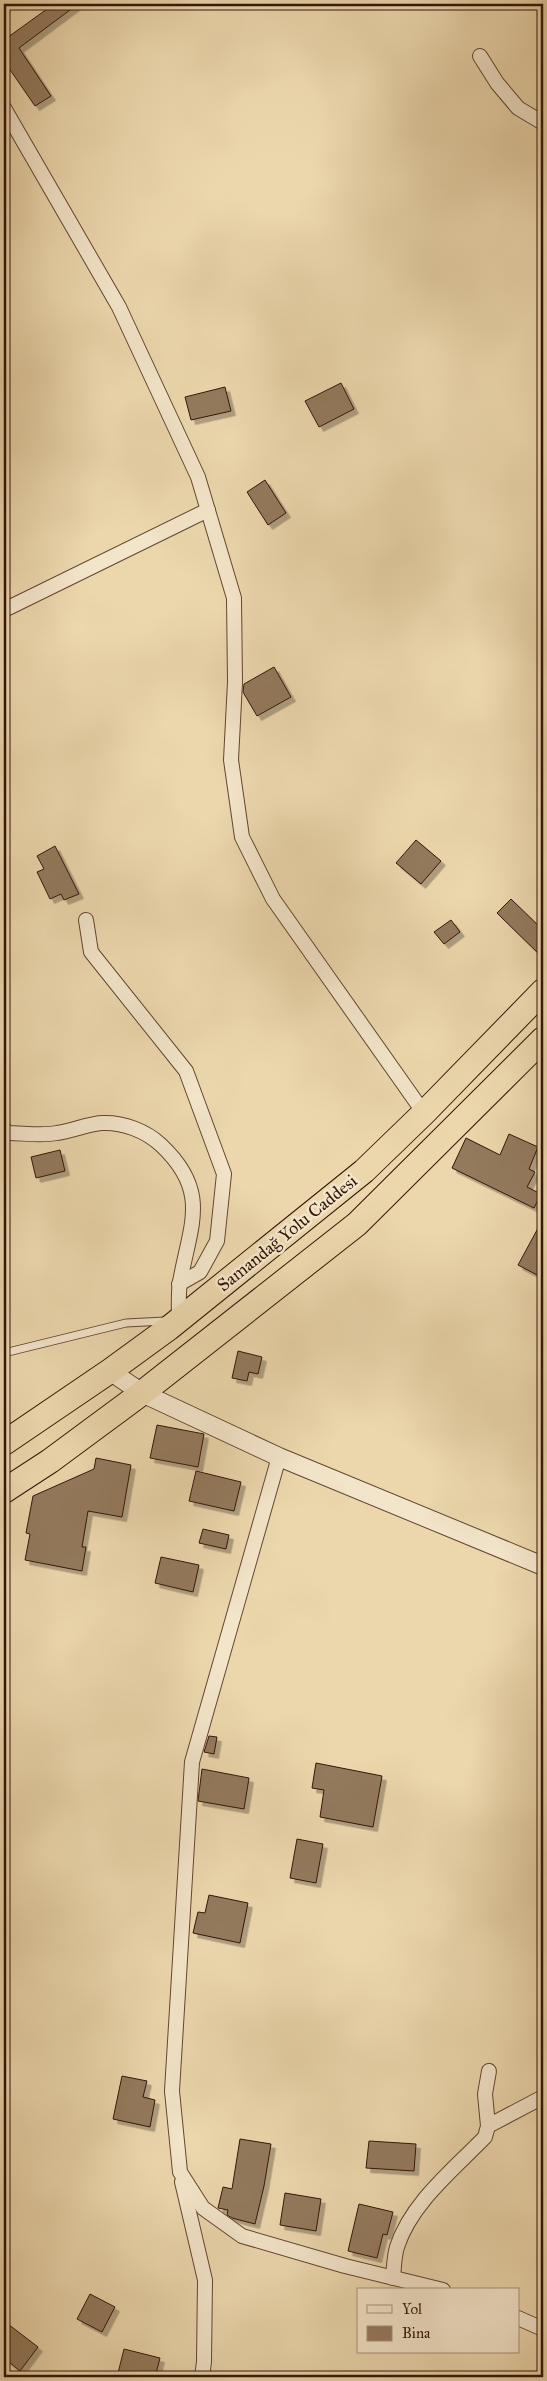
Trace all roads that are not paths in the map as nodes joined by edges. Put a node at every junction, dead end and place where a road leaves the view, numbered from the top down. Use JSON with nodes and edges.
{"nodes":[{"id":1,"x":480,"y":56,"type":"dead end"},
{"id":2,"x":4,"y":108,"type":"edge"},
{"id":3,"x":543,"y":122,"type":"edge"},
{"id":4,"x":208,"y":510,"type":"junction"},
{"id":5,"x":4,"y":610,"type":"edge"},
{"id":6,"x":86,"y":920,"type":"dead end"},
{"id":7,"x":543,"y":991,"type":"edge"},
{"id":8,"x":543,"y":1039,"type":"edge"},
{"id":9,"x":424,"y":1113,"type":"junction"},
{"id":10,"x":4,"y":1129,"type":"edge"},
{"id":11,"x":179,"y":1284,"type":"junction"},
{"id":12,"x":179,"y":1320,"type":"junction"},
{"id":13,"x":4,"y":1353,"type":"edge"},
{"id":14,"x":110,"y":1371,"type":"junction"},
{"id":15,"x":142,"y":1393,"type":"junction"},
{"id":16,"x":4,"y":1443,"type":"edge"},
{"id":17,"x":279,"y":1457,"type":"junction"},
{"id":18,"x":4,"y":1491,"type":"edge"},
{"id":19,"x":543,"y":1566,"type":"edge"},
{"id":20,"x":489,"y":2071,"type":"dead end"},
{"id":21,"x":543,"y":2097,"type":"edge"},
{"id":22,"x":488,"y":2126,"type":"junction"},
{"id":23,"x":180,"y":2172,"type":"junction"},
{"id":24,"x":393,"y":2278,"type":"junction"},
{"id":25,"x":436,"y":2288,"type":"edge"},
{"id":26,"x":520,"y":2319,"type":"edge"},
{"id":27,"x":543,"y":2329,"type":"edge"},
{"id":28,"x":202,"y":2377,"type":"edge"}],
"edges":[{"from":1,"to":3,"type":"street"},
{"from":2,"to":4,"type":"street"},
{"from":4,"to":5,"type":"street"},
{"from":4,"to":9,"type":"street"},
{"from":6,"to":11,"type":"street"},
{"from":7,"to":9,"type":"highway","name":"Samandağ Yolu Caddesi"},
{"from":8,"to":15,"type":"highway","name":"Samandağ Yolu Caddesi"},
{"from":9,"to":12,"type":"highway","name":"Samandağ Yolu Caddesi"},
{"from":10,"to":11,"type":"street"},
{"from":11,"to":12,"type":"street"},
{"from":12,"to":13,"type":"lane"},
{"from":12,"to":14,"type":"highway","name":"Samandağ Yolu Caddesi"},
{"from":14,"to":15,"type":"street"},
{"from":14,"to":16,"type":"highway","name":"Samandağ Yolu Caddesi"},
{"from":15,"to":17,"type":"street"},
{"from":15,"to":18,"type":"highway","name":"Samandağ Yolu Caddesi"},
{"from":17,"to":19,"type":"street"},
{"from":17,"to":23,"type":"street"},
{"from":20,"to":22,"type":"street"},
{"from":21,"to":22,"type":"street"},
{"from":22,"to":24,"type":"street"},
{"from":23,"to":24,"type":"street"},
{"from":23,"to":28,"type":"street"},
{"from":24,"to":25,"type":"street"},
{"from":26,"to":27,"type":"street"}]}
